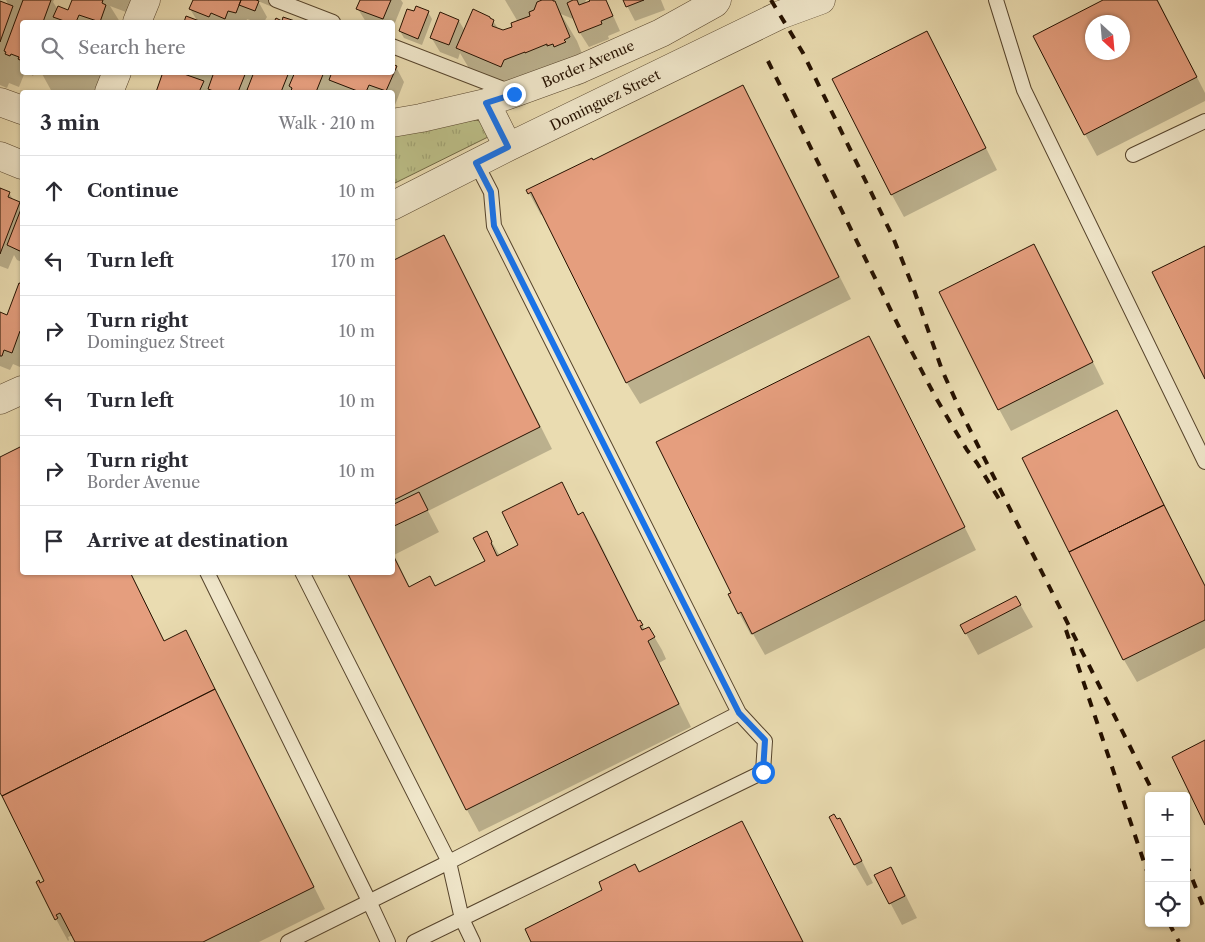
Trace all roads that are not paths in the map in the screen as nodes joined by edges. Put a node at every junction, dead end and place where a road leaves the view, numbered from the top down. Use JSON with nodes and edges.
{"nodes":[{"id":1,"x":146,"y":0,"type":"edge"},
{"id":2,"x":276,"y":0,"type":"edge"},
{"id":3,"x":717,"y":0,"type":"edge"},
{"id":4,"x":821,"y":0,"type":"edge"},
{"id":5,"x":996,"y":0,"type":"edge"},
{"id":6,"x":138,"y":20,"type":"edge"},
{"id":7,"x":328,"y":20,"type":"edge"},
{"id":8,"x":395,"y":47,"type":"edge"},
{"id":9,"x":116,"y":75,"type":"edge"},
{"id":10,"x":110,"y":90,"type":"edge"},
{"id":11,"x":514,"y":94,"type":"junction"},
{"id":12,"x":0,"y":102,"type":"edge"},
{"id":13,"x":486,"y":103,"type":"junction"},
{"id":14,"x":20,"y":109,"type":"edge"},
{"id":15,"x":1205,"y":121,"type":"edge"},
{"id":16,"x":395,"y":122,"type":"edge"},
{"id":17,"x":508,"y":147,"type":"junction"},
{"id":18,"x":1133,"y":155,"type":"dead end"},
{"id":19,"x":0,"y":156,"type":"edge"},
{"id":20,"x":476,"y":163,"type":"junction"},
{"id":21,"x":20,"y":164,"type":"edge"},
{"id":22,"x":395,"y":204,"type":"edge"},
{"id":23,"x":1205,"y":462,"type":"edge"},
{"id":24,"x":208,"y":575,"type":"edge"},
{"id":25,"x":304,"y":575,"type":"edge"},
{"id":26,"x":739,"y":713,"type":"junction"},
{"id":27,"x":449,"y":862,"type":"junction"},
{"id":28,"x":370,"y":902,"type":"junction"},
{"id":29,"x":462,"y":919,"type":"junction"},
{"id":30,"x":288,"y":942,"type":"edge"},
{"id":31,"x":388,"y":942,"type":"edge"},
{"id":32,"x":414,"y":942,"type":"edge"},
{"id":33,"x":474,"y":942,"type":"edge"}],
"edges":[{"from":1,"to":6,"type":"street"},
{"from":2,"to":7,"type":"lane"},
{"from":3,"to":11,"type":"street","name":"Border Avenue"},
{"from":4,"to":17,"type":"street","name":"Dominguez Street"},
{"from":5,"to":23,"type":"lane"},
{"from":8,"to":11,"type":"lane"},
{"from":9,"to":10,"type":"street"},
{"from":11,"to":13,"type":"street","name":"Border Avenue"},
{"from":12,"to":14,"type":"street"},
{"from":13,"to":16,"type":"street","name":"Border Avenue"},
{"from":13,"to":17,"type":"street"},
{"from":15,"to":18,"type":"lane"},
{"from":17,"to":20,"type":"street","name":"Dominguez Street"},
{"from":19,"to":21,"type":"street"},
{"from":20,"to":22,"type":"street","name":"Dominguez Street"},
{"from":20,"to":26,"type":"lane"},
{"from":24,"to":28,"type":"lane"},
{"from":25,"to":27,"type":"lane"},
{"from":26,"to":27,"type":"lane"},
{"from":26,"to":29,"type":"lane"},
{"from":27,"to":28,"type":"lane"},
{"from":27,"to":29,"type":"lane"},
{"from":28,"to":30,"type":"lane"},
{"from":28,"to":31,"type":"lane"},
{"from":29,"to":32,"type":"lane"},
{"from":29,"to":33,"type":"lane"}]}
